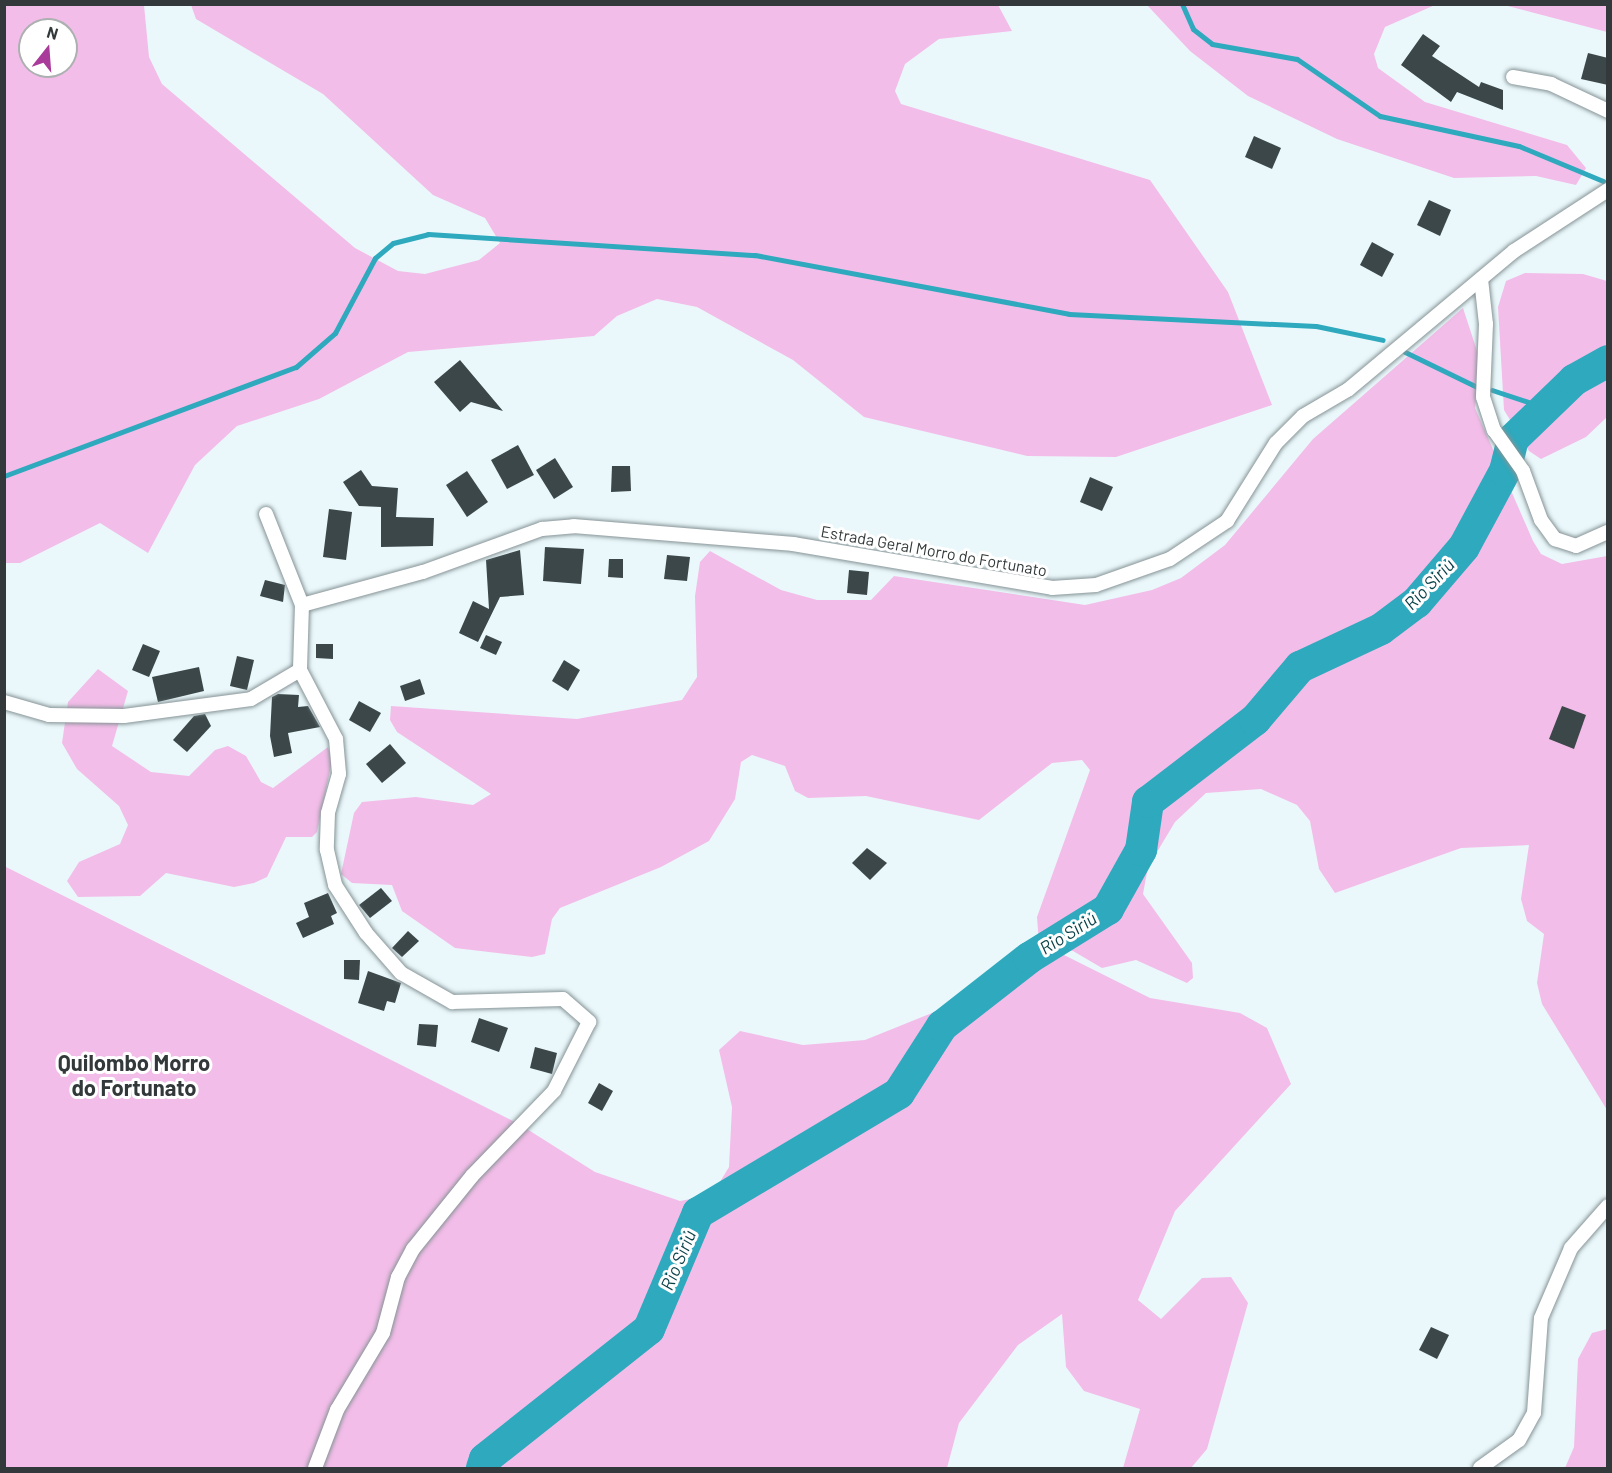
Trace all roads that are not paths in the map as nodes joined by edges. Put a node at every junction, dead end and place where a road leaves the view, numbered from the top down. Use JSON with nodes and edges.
{"nodes":[{"id":1,"x":1513,"y":77,"type":"dead end"},
{"id":2,"x":1608,"y":111,"type":"edge"},
{"id":3,"x":1608,"y":190,"type":"edge"},
{"id":4,"x":1481,"y":279,"type":"junction"},
{"id":5,"x":266,"y":514,"type":"dead end"},
{"id":6,"x":1608,"y":532,"type":"edge"},
{"id":7,"x":302,"y":605,"type":"junction"},
{"id":8,"x":300,"y":670,"type":"junction"},
{"id":9,"x":4,"y":702,"type":"edge"},
{"id":10,"x":1608,"y":1206,"type":"edge"},
{"id":11,"x":315,"y":1468,"type":"edge"},
{"id":12,"x":1480,"y":1468,"type":"edge"}],
"edges":[{"from":1,"to":2,"type":"street"},
{"from":3,"to":4,"type":"street","name":"Estrada Geral Morro do Fortunato"},
{"from":4,"to":6,"type":"street"},
{"from":4,"to":7,"type":"street","name":"Estrada Geral Morro do Fortunato"},
{"from":5,"to":7,"type":"street"},
{"from":7,"to":8,"type":"street"},
{"from":8,"to":9,"type":"street"},
{"from":8,"to":11,"type":"street"},
{"from":10,"to":12,"type":"street"}]}
